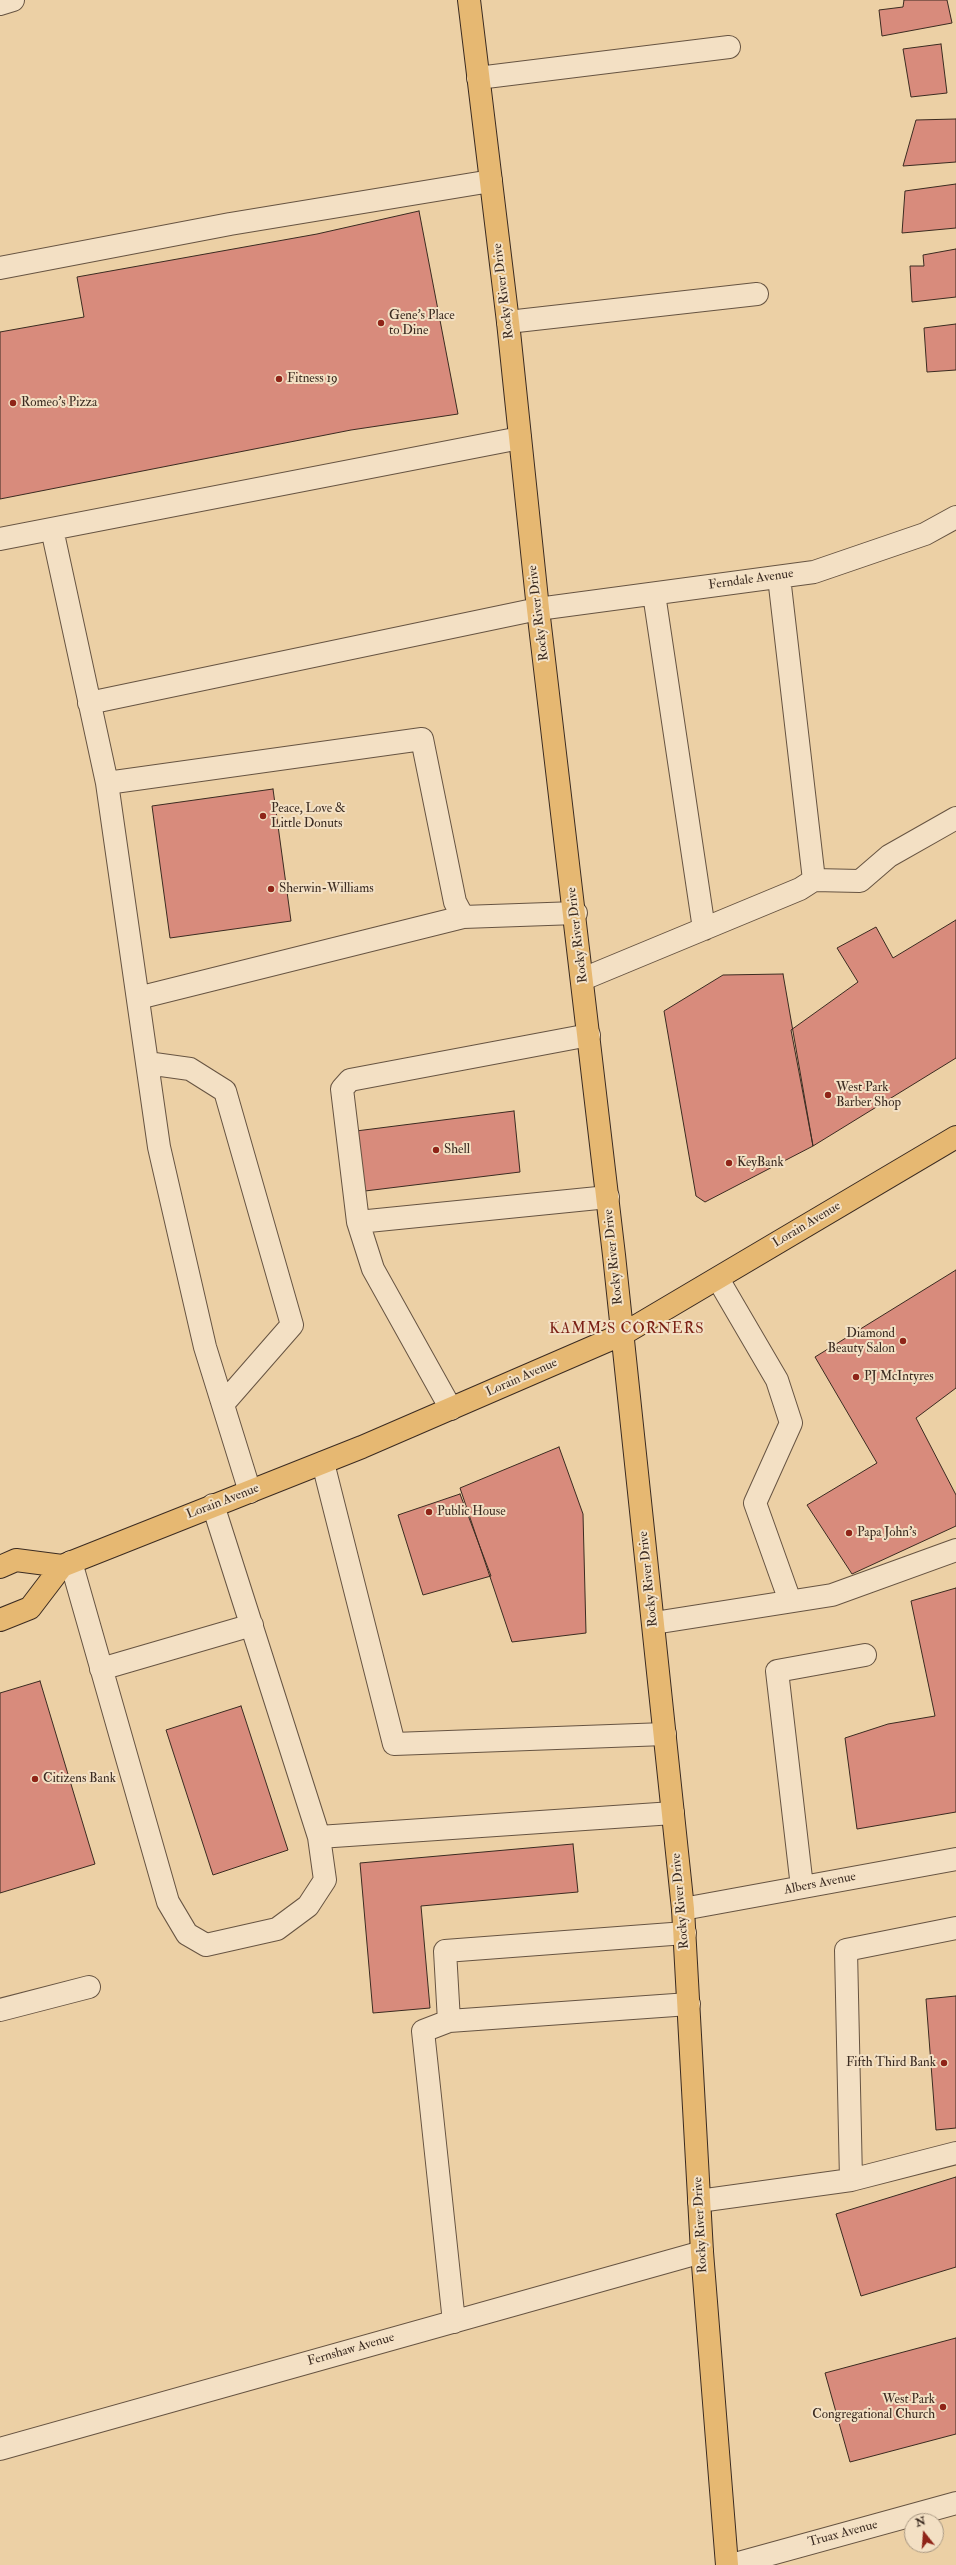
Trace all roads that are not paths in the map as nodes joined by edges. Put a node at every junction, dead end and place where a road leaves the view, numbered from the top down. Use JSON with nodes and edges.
{"nodes":[{"id":1,"x":13,"y":0,"type":"edge"},
{"id":2,"x":469,"y":0,"type":"edge"},
{"id":3,"x":0,"y":4,"type":"edge"},
{"id":4,"x":729,"y":48,"type":"dead end"},
{"id":5,"x":478,"y":78,"type":"junction"},
{"id":6,"x":491,"y":181,"type":"junction"},
{"id":7,"x":0,"y":268,"type":"edge"},
{"id":8,"x":757,"y":294,"type":"dead end"},
{"id":9,"x":508,"y":322,"type":"junction"},
{"id":10,"x":520,"y":438,"type":"junction"},
{"id":11,"x":956,"y":517,"type":"edge"},
{"id":12,"x":52,"y":529,"type":"junction"},
{"id":13,"x":0,"y":539,"type":"edge"},
{"id":14,"x":779,"y":577,"type":"junction"},
{"id":15,"x":654,"y":594,"type":"junction"},
{"id":16,"x":538,"y":609,"type":"junction"},
{"id":17,"x":89,"y":703,"type":"junction"},
{"id":18,"x":107,"y":783,"type":"junction"},
{"id":19,"x":956,"y":818,"type":"edge"},
{"id":20,"x":814,"y":880,"type":"junction"},
{"id":21,"x":576,"y":913,"type":"junction"},
{"id":22,"x":463,"y":917,"type":"junction"},
{"id":23,"x":704,"y":929,"type":"junction"},
{"id":24,"x":583,"y":979,"type":"junction"},
{"id":25,"x":138,"y":998,"type":"junction"},
{"id":26,"x":589,"y":1035,"type":"junction"},
{"id":27,"x":147,"y":1063,"type":"junction"},
{"id":28,"x":956,"y":1137,"type":"edge"},
{"id":29,"x":608,"y":1197,"type":"junction"},
{"id":30,"x":358,"y":1222,"type":"junction"},
{"id":31,"x":718,"y":1279,"type":"junction"},
{"id":32,"x":623,"y":1334,"type":"junction"},
{"id":33,"x":222,"y":1404,"type":"junction"},
{"id":34,"x":451,"y":1409,"type":"junction"},
{"id":35,"x":324,"y":1463,"type":"junction"},
{"id":36,"x":250,"y":1492,"type":"junction"},
{"id":37,"x":214,"y":1505,"type":"junction"},
{"id":38,"x":956,"y":1550,"type":"edge"},
{"id":39,"x":66,"y":1564,"type":"junction"},
{"id":40,"x":0,"y":1567,"type":"edge"},
{"id":41,"x":790,"y":1601,"type":"junction"},
{"id":42,"x":0,"y":1620,"type":"edge"},
{"id":43,"x":654,"y":1623,"type":"junction"},
{"id":44,"x":252,"y":1625,"type":"junction"},
{"id":45,"x":865,"y":1655,"type":"dead end"},
{"id":46,"x":101,"y":1670,"type":"junction"},
{"id":47,"x":665,"y":1734,"type":"junction"},
{"id":48,"x":673,"y":1813,"type":"junction"},
{"id":49,"x":319,"y":1837,"type":"junction"},
{"id":50,"x":956,"y":1858,"type":"edge"},
{"id":51,"x":802,"y":1887,"type":"junction"},
{"id":52,"x":684,"y":1909,"type":"junction"},
{"id":53,"x":956,"y":1928,"type":"edge"},
{"id":54,"x":685,"y":1933,"type":"junction"},
{"id":55,"x":89,"y":1987,"type":"dead end"},
{"id":56,"x":689,"y":2004,"type":"junction"},
{"id":57,"x":0,"y":2010,"type":"edge"},
{"id":58,"x":449,"y":2021,"type":"junction"},
{"id":59,"x":956,"y":2153,"type":"edge"},
{"id":60,"x":851,"y":2180,"type":"junction"},
{"id":61,"x":699,"y":2201,"type":"junction"},
{"id":62,"x":702,"y":2252,"type":"junction"},
{"id":63,"x":454,"y":2322,"type":"junction"},
{"id":64,"x":0,"y":2449,"type":"edge"},
{"id":65,"x":956,"y":2503,"type":"edge"},
{"id":66,"x":727,"y":2565,"type":"edge"},
{"id":67,"x":731,"y":2565,"type":"edge"}],
"edges":[{"from":1,"to":3,"type":"street"},
{"from":2,"to":5,"type":"main road","name":"Rocky River Drive"},
{"from":4,"to":5,"type":"street"},
{"from":5,"to":6,"type":"main road","name":"Rocky River Drive"},
{"from":6,"to":7,"type":"street"},
{"from":6,"to":9,"type":"main road","name":"Rocky River Drive"},
{"from":8,"to":9,"type":"street"},
{"from":9,"to":10,"type":"main road","name":"Rocky River Drive"},
{"from":10,"to":12,"type":"street"},
{"from":10,"to":16,"type":"main road","name":"Rocky River Drive"},
{"from":11,"to":14,"type":"street","name":"Ferndale Avenue"},
{"from":12,"to":13,"type":"street"},
{"from":12,"to":17,"type":"street"},
{"from":14,"to":15,"type":"street","name":"Ferndale Avenue"},
{"from":14,"to":20,"type":"street"},
{"from":15,"to":16,"type":"street","name":"Ferndale Avenue"},
{"from":15,"to":23,"type":"street"},
{"from":16,"to":17,"type":"street","name":"Ferndale Avenue"},
{"from":16,"to":21,"type":"main road","name":"Rocky River Drive"},
{"from":17,"to":18,"type":"street"},
{"from":18,"to":22,"type":"street"},
{"from":18,"to":25,"type":"street"},
{"from":19,"to":20,"type":"street"},
{"from":20,"to":23,"type":"street"},
{"from":21,"to":22,"type":"street"},
{"from":21,"to":24,"type":"main road","name":"Rocky River Drive"},
{"from":22,"to":25,"type":"street"},
{"from":23,"to":24,"type":"street"},
{"from":24,"to":26,"type":"main road","name":"Rocky River Drive"},
{"from":25,"to":27,"type":"street"},
{"from":26,"to":29,"type":"main road","name":"Rocky River Drive"},
{"from":26,"to":30,"type":"street"},
{"from":27,"to":33,"type":"street"},
{"from":27,"to":33,"type":"street"},
{"from":28,"to":31,"type":"main road","name":"Lorain Avenue"},
{"from":29,"to":30,"type":"street"},
{"from":29,"to":32,"type":"main road","name":"Rocky River Drive"},
{"from":30,"to":34,"type":"street"},
{"from":31,"to":32,"type":"main road","name":"Lorain Avenue"},
{"from":31,"to":41,"type":"street"},
{"from":32,"to":34,"type":"main road","name":"Lorain Avenue"},
{"from":32,"to":43,"type":"main road","name":"Rocky River Drive"},
{"from":33,"to":36,"type":"street"},
{"from":34,"to":35,"type":"main road","name":"Lorain Avenue"},
{"from":35,"to":36,"type":"main road","name":"Lorain Avenue"},
{"from":35,"to":47,"type":"street"},
{"from":36,"to":37,"type":"main road","name":"Lorain Avenue"},
{"from":37,"to":39,"type":"main road","name":"Lorain Avenue"},
{"from":37,"to":44,"type":"street"},
{"from":38,"to":41,"type":"street"},
{"from":39,"to":40,"type":"main road","name":"Lorain Avenue"},
{"from":39,"to":42,"type":"main road"},
{"from":39,"to":46,"type":"street"},
{"from":41,"to":43,"type":"street"},
{"from":43,"to":47,"type":"main road","name":"Rocky River Drive"},
{"from":44,"to":46,"type":"street"},
{"from":44,"to":49,"type":"street"},
{"from":45,"to":51,"type":"street"},
{"from":46,"to":49,"type":"street"},
{"from":47,"to":48,"type":"main road","name":"Rocky River Drive"},
{"from":48,"to":49,"type":"street"},
{"from":48,"to":52,"type":"main road","name":"Rocky River Drive"},
{"from":50,"to":51,"type":"street","name":"Albers Avenue"},
{"from":51,"to":52,"type":"street","name":"Albers Avenue"},
{"from":52,"to":54,"type":"main road","name":"Rocky River Drive"},
{"from":53,"to":60,"type":"street"},
{"from":54,"to":56,"type":"main road","name":"Rocky River Drive"},
{"from":54,"to":58,"type":"street"},
{"from":55,"to":57,"type":"street"},
{"from":56,"to":58,"type":"street"},
{"from":56,"to":61,"type":"main road","name":"Rocky River Drive"},
{"from":58,"to":63,"type":"street"},
{"from":59,"to":60,"type":"street"},
{"from":60,"to":61,"type":"street"},
{"from":61,"to":62,"type":"main road","name":"Rocky River Drive"},
{"from":62,"to":63,"type":"street","name":"Fernshaw Avenue"},
{"from":62,"to":66,"type":"main road","name":"Rocky River Drive"},
{"from":63,"to":64,"type":"street","name":"Fernshaw Avenue"},
{"from":65,"to":67,"type":"street","name":"Truax Avenue"}]}
